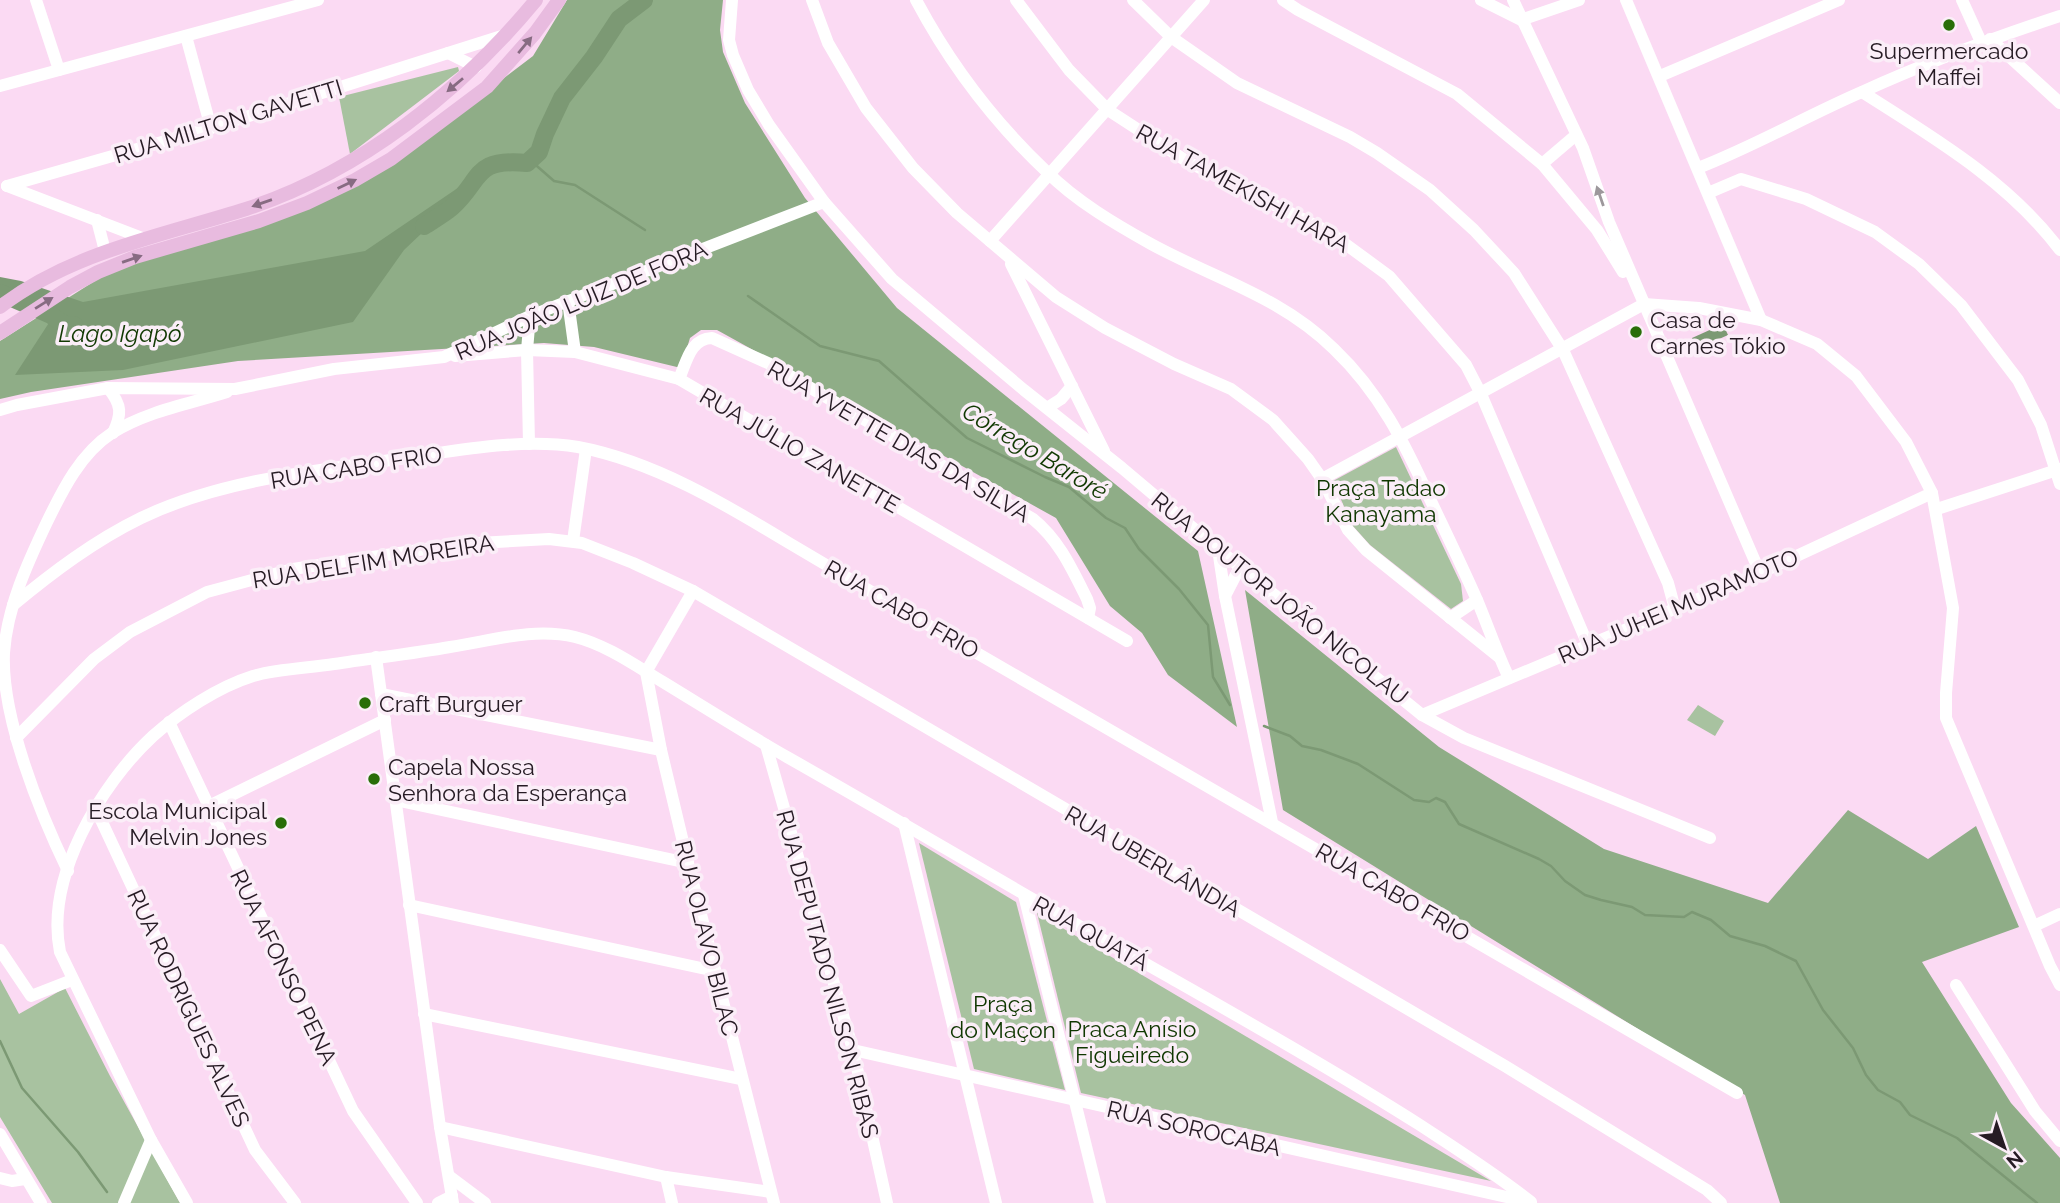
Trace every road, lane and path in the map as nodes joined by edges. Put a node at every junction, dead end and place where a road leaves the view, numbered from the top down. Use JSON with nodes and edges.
{"nodes":[{"id":1,"x":36,"y":0,"type":"edge"},
{"id":2,"x":318,"y":0,"type":"edge"},
{"id":3,"x":536,"y":0,"type":"edge"},
{"id":4,"x":559,"y":0,"type":"edge"},
{"id":5,"x":732,"y":0,"type":"edge"},
{"id":6,"x":813,"y":0,"type":"edge"},
{"id":7,"x":916,"y":0,"type":"edge"},
{"id":8,"x":1016,"y":0,"type":"edge"},
{"id":9,"x":1133,"y":0,"type":"edge"},
{"id":10,"x":1204,"y":0,"type":"edge"},
{"id":11,"x":1283,"y":0,"type":"edge"},
{"id":12,"x":1481,"y":0,"type":"edge"},
{"id":13,"x":1513,"y":0,"type":"edge"},
{"id":14,"x":1579,"y":0,"type":"edge"},
{"id":15,"x":1626,"y":0,"type":"edge"},
{"id":16,"x":1839,"y":0,"type":"edge"},
{"id":17,"x":1962,"y":0,"type":"edge"},
{"id":18,"x":2060,"y":16,"type":"edge"},
{"id":19,"x":1521,"y":20,"type":"junction"},
{"id":20,"x":508,"y":34,"type":"junction"},
{"id":21,"x":186,"y":36,"type":"junction"},
{"id":22,"x":1171,"y":37,"type":"junction"},
{"id":23,"x":1986,"y":40,"type":"junction"},
{"id":24,"x":448,"y":53,"type":"junction"},
{"id":25,"x":476,"y":67,"type":"junction"},
{"id":26,"x":59,"y":70,"type":"junction"},
{"id":27,"x":1660,"y":76,"type":"junction"},
{"id":28,"x":0,"y":86,"type":"edge"},
{"id":29,"x":1862,"y":92,"type":"junction"},
{"id":30,"x":2060,"y":103,"type":"edge"},
{"id":31,"x":1108,"y":110,"type":"junction"},
{"id":32,"x":211,"y":128,"type":"junction"},
{"id":33,"x":1576,"y":135,"type":"junction"},
{"id":34,"x":1733,"y":154,"type":"junction"},
{"id":35,"x":1542,"y":164,"type":"junction"},
{"id":36,"x":1698,"y":168,"type":"junction"},
{"id":37,"x":1048,"y":174,"type":"junction"},
{"id":38,"x":1741,"y":179,"type":"junction"},
{"id":39,"x":3,"y":185,"type":"edge"},
{"id":40,"x":1708,"y":192,"type":"junction"},
{"id":41,"x":824,"y":202,"type":"junction"},
{"id":42,"x":97,"y":220,"type":"junction"},
{"id":43,"x":1609,"y":222,"type":"junction"},
{"id":44,"x":1597,"y":230,"type":"junction"},
{"id":45,"x":145,"y":239,"type":"junction"},
{"id":46,"x":990,"y":241,"type":"junction"},
{"id":47,"x":2060,"y":250,"type":"edge"},
{"id":48,"x":105,"y":251,"type":"junction"},
{"id":49,"x":1007,"y":257,"type":"junction"},
{"id":50,"x":1056,"y":297,"type":"junction"},
{"id":51,"x":568,"y":301,"type":"junction"},
{"id":52,"x":1644,"y":304,"type":"junction"},
{"id":53,"x":0,"y":307,"type":"edge"},
{"id":54,"x":1037,"y":314,"type":"junction"},
{"id":55,"x":530,"y":316,"type":"junction"},
{"id":56,"x":1761,"y":320,"type":"junction"},
{"id":57,"x":0,"y":333,"type":"edge"},
{"id":58,"x":527,"y":350,"type":"junction"},
{"id":59,"x":1563,"y":350,"type":"junction"},
{"id":60,"x":575,"y":352,"type":"junction"},
{"id":61,"x":444,"y":357,"type":"junction"},
{"id":62,"x":679,"y":379,"type":"junction"},
{"id":63,"x":1072,"y":386,"type":"junction"},
{"id":64,"x":108,"y":388,"type":"junction"},
{"id":65,"x":235,"y":389,"type":"junction"},
{"id":66,"x":1481,"y":394,"type":"junction"},
{"id":67,"x":1047,"y":408,"type":"junction"},
{"id":68,"x":0,"y":410,"type":"edge"},
{"id":69,"x":113,"y":433,"type":"junction"},
{"id":70,"x":1401,"y":437,"type":"junction"},
{"id":71,"x":529,"y":444,"type":"junction"},
{"id":72,"x":586,"y":449,"type":"junction"},
{"id":73,"x":1106,"y":455,"type":"junction"},
{"id":74,"x":2058,"y":470,"type":"edge"},
{"id":75,"x":1322,"y":480,"type":"junction"},
{"id":76,"x":2060,"y":484,"type":"edge"},
{"id":77,"x":1932,"y":494,"type":"junction"},
{"id":78,"x":1937,"y":509,"type":"junction"},
{"id":79,"x":573,"y":541,"type":"junction"},
{"id":80,"x":1218,"y":549,"type":"junction"},
{"id":81,"x":1240,"y":567,"type":"junction"},
{"id":82,"x":1760,"y":573,"type":"junction"},
{"id":83,"x":693,"y":591,"type":"junction"},
{"id":84,"x":1224,"y":596,"type":"junction"},
{"id":85,"x":1476,"y":600,"type":"junction"},
{"id":86,"x":13,"y":605,"type":"junction"},
{"id":87,"x":1675,"y":608,"type":"junction"},
{"id":88,"x":1088,"y":618,"type":"junction"},
{"id":89,"x":1450,"y":618,"type":"junction"},
{"id":90,"x":1127,"y":641,"type":"dead end"},
{"id":91,"x":1588,"y":645,"type":"junction"},
{"id":92,"x":376,"y":657,"type":"junction"},
{"id":93,"x":1499,"y":657,"type":"junction"},
{"id":94,"x":646,"y":672,"type":"junction"},
{"id":95,"x":1509,"y":678,"type":"junction"},
{"id":96,"x":381,"y":694,"type":"junction"},
{"id":97,"x":1422,"y":715,"type":"junction"},
{"id":98,"x":385,"y":720,"type":"junction"},
{"id":99,"x":169,"y":722,"type":"junction"},
{"id":100,"x":16,"y":738,"type":"junction"},
{"id":101,"x":766,"y":745,"type":"junction"},
{"id":102,"x":661,"y":750,"type":"junction"},
{"id":103,"x":395,"y":800,"type":"junction"},
{"id":104,"x":95,"y":807,"type":"junction"},
{"id":105,"x":208,"y":807,"type":"junction"},
{"id":106,"x":1272,"y":822,"type":"junction"},
{"id":107,"x":904,"y":823,"type":"junction"},
{"id":108,"x":1710,"y":838,"type":"dead end"},
{"id":109,"x":688,"y":863,"type":"junction"},
{"id":110,"x":68,"y":871,"type":"junction"},
{"id":111,"x":1024,"y":895,"type":"junction"},
{"id":112,"x":409,"y":905,"type":"junction"},
{"id":113,"x":2060,"y":915,"type":"edge"},
{"id":114,"x":2034,"y":926,"type":"junction"},
{"id":115,"x":0,"y":950,"type":"edge"},
{"id":116,"x":715,"y":971,"type":"junction"},
{"id":117,"x":72,"y":980,"type":"junction"},
{"id":118,"x":1956,"y":985,"type":"dead end"},
{"id":119,"x":2060,"y":985,"type":"edge"},
{"id":120,"x":424,"y":1014,"type":"junction"},
{"id":121,"x":853,"y":1050,"type":"junction"},
{"id":122,"x":967,"y":1077,"type":"junction"},
{"id":123,"x":741,"y":1079,"type":"junction"},
{"id":124,"x":1737,"y":1093,"type":"dead end"},
{"id":125,"x":1075,"y":1101,"type":"junction"},
{"id":126,"x":440,"y":1128,"type":"junction"},
{"id":127,"x":0,"y":1134,"type":"edge"},
{"id":128,"x":151,"y":1140,"type":"junction"},
{"id":129,"x":2060,"y":1141,"type":"edge"},
{"id":130,"x":449,"y":1176,"type":"junction"},
{"id":131,"x":666,"y":1177,"type":"junction"},
{"id":132,"x":0,"y":1178,"type":"edge"},
{"id":133,"x":1501,"y":1178,"type":"junction"},
{"id":134,"x":25,"y":1179,"type":"junction"},
{"id":135,"x":1489,"y":1194,"type":"junction"},
{"id":136,"x":772,"y":1197,"type":"edge"},
{"id":137,"x":452,"y":1199,"type":"edge"},
{"id":138,"x":41,"y":1203,"type":"edge"},
{"id":139,"x":124,"y":1203,"type":"edge"},
{"id":140,"x":187,"y":1203,"type":"edge"},
{"id":141,"x":295,"y":1203,"type":"edge"},
{"id":142,"x":417,"y":1203,"type":"edge"},
{"id":143,"x":438,"y":1203,"type":"edge"},
{"id":144,"x":485,"y":1203,"type":"edge"},
{"id":145,"x":672,"y":1203,"type":"edge"},
{"id":146,"x":887,"y":1203,"type":"edge"},
{"id":147,"x":996,"y":1203,"type":"edge"},
{"id":148,"x":1100,"y":1203,"type":"edge"},
{"id":149,"x":1534,"y":1203,"type":"edge"},
{"id":150,"x":1721,"y":1203,"type":"edge"}],
"edges":[{"from":1,"to":26,"type":"street"},
{"from":2,"to":21,"type":"street"},
{"from":3,"to":20,"type":"main road"},
{"from":57,"to":4,"type":"main road","one_way":true},
{"from":5,"to":41,"type":"street","name":"RUA DOUTOR JOÃO NICOLAU"},
{"from":6,"to":46,"type":"street"},
{"from":7,"to":37,"type":"street"},
{"from":8,"to":31,"type":"street","name":"RUA TAMEKISHI HARA"},
{"from":9,"to":22,"type":"street"},
{"from":10,"to":22,"type":"street"},
{"from":11,"to":35,"type":"street"},
{"from":12,"to":19,"type":"street"},
{"from":13,"to":19,"type":"street"},
{"from":14,"to":19,"type":"street"},
{"from":15,"to":27,"type":"street"},
{"from":16,"to":27,"type":"street"},
{"from":17,"to":23,"type":"street"},
{"from":18,"to":23,"type":"street"},
{"from":19,"to":33,"type":"street"},
{"from":20,"to":24,"type":"street","name":"RUA MILTON GAVETTI"},
{"from":20,"to":25,"type":"main road"},
{"from":21,"to":26,"type":"street"},
{"from":21,"to":32,"type":"street"},
{"from":22,"to":31,"type":"street"},
{"from":22,"to":59,"type":"street"},
{"from":23,"to":29,"type":"street"},
{"from":23,"to":30,"type":"street"},
{"from":24,"to":25,"type":"street"},
{"from":24,"to":32,"type":"street","name":"RUA MILTON GAVETTI"},
{"from":25,"to":45,"type":"main road","one_way":true},
{"from":26,"to":28,"type":"street"},
{"from":27,"to":36,"type":"street"},
{"from":29,"to":34,"type":"street"},
{"from":29,"to":47,"type":"street"},
{"from":31,"to":37,"type":"street"},
{"from":31,"to":66,"type":"street","name":"RUA TAMEKISHI HARA"},
{"from":32,"to":39,"type":"street","name":"RUA MILTON GAVETTI"},
{"from":33,"to":35,"type":"street"},
{"from":43,"to":33,"type":"street","one_way":true},
{"from":34,"to":36,"type":"street"},
{"from":34,"to":38,"type":"street"},
{"from":35,"to":44,"type":"street"},
{"from":36,"to":40,"type":"street"},
{"from":37,"to":46,"type":"street"},
{"from":37,"to":70,"type":"street"},
{"from":38,"to":40,"type":"street"},
{"from":38,"to":74,"type":"street"},
{"from":39,"to":42,"type":"street"},
{"from":40,"to":56,"type":"street"},
{"from":41,"to":51,"type":"street","name":"RUA JOÃO LUIZ DE FORA"},
{"from":41,"to":67,"type":"street","name":"RUA DOUTOR JOÃO NICOLAU"},
{"from":42,"to":45,"type":"street"},
{"from":42,"to":48,"type":"street"},
{"from":43,"to":44,"type":"street"},
{"from":43,"to":52,"type":"street"},
{"from":44,"to":52,"type":"street"},
{"from":45,"to":48,"type":"main road"},
{"from":46,"to":49,"type":"street"},
{"from":48,"to":53,"type":"main road"},
{"from":49,"to":50,"type":"street"},
{"from":49,"to":54,"type":"street"},
{"from":50,"to":54,"type":"street"},
{"from":50,"to":75,"type":"street"},
{"from":51,"to":55,"type":"street","name":"RUA JOÃO LUIZ DE FORA"},
{"from":51,"to":60,"type":"street"},
{"from":52,"to":56,"type":"street"},
{"from":52,"to":59,"type":"street"},
{"from":52,"to":82,"type":"street"},
{"from":54,"to":63,"type":"street"},
{"from":55,"to":58,"type":"street"},
{"from":55,"to":61,"type":"street","name":"RUA JOÃO LUIZ DE FORA"},
{"from":56,"to":77,"type":"street"},
{"from":58,"to":60,"type":"street","name":"RUA JÚLIO ZANETTE"},
{"from":58,"to":61,"type":"street","name":"RUA JÚLIO ZANETTE"},
{"from":58,"to":71,"type":"street"},
{"from":59,"to":66,"type":"street"},
{"from":59,"to":87,"type":"street"},
{"from":60,"to":62,"type":"street","name":"RUA JÚLIO ZANETTE"},
{"from":61,"to":65,"type":"street","name":"RUA JOÃO LUIZ DE FORA"},
{"from":62,"to":88,"type":"street","name":"RUA JÚLIO ZANETTE"},
{"from":62,"to":88,"type":"street","name":"RUA YVETTE DIAS DA SILVA"},
{"from":63,"to":67,"type":"street"},
{"from":63,"to":73,"type":"street"},
{"from":64,"to":65,"type":"street","name":"RUA JOÃO LUIZ DE FORA"},
{"from":64,"to":68,"type":"street","name":"RUA JOÃO LUIZ DE FORA"},
{"from":64,"to":69,"type":"street"},
{"from":65,"to":69,"type":"street"},
{"from":66,"to":70,"type":"street"},
{"from":66,"to":91,"type":"street","name":"RUA TAMEKISHI HARA"},
{"from":67,"to":73,"type":"street","name":"RUA DOUTOR JOÃO NICOLAU"},
{"from":69,"to":86,"type":"street"},
{"from":70,"to":75,"type":"street"},
{"from":70,"to":85,"type":"street"},
{"from":71,"to":72,"type":"street","name":"RUA CABO FRIO"},
{"from":71,"to":86,"type":"street","name":"RUA CABO FRIO"},
{"from":72,"to":79,"type":"street"},
{"from":72,"to":106,"type":"street","name":"RUA CABO FRIO"},
{"from":73,"to":80,"type":"street","name":"RUA DOUTOR JOÃO NICOLAU"},
{"from":74,"to":76,"type":"street"},
{"from":74,"to":78,"type":"street"},
{"from":75,"to":89,"type":"street"},
{"from":77,"to":78,"type":"street"},
{"from":77,"to":82,"type":"street","name":"RUA JUHEI MURAMOTO"},
{"from":78,"to":114,"type":"street"},
{"from":79,"to":83,"type":"street","name":"RUA UBERLÂNDIA"},
{"from":79,"to":100,"type":"street","name":"RUA DELFIM MOREIRA"},
{"from":80,"to":81,"type":"street","name":"RUA DOUTOR JOÃO NICOLAU"},
{"from":80,"to":84,"type":"street"},
{"from":81,"to":84,"type":"street"},
{"from":81,"to":97,"type":"street","name":"RUA DOUTOR JOÃO NICOLAU"},
{"from":82,"to":87,"type":"street","name":"RUA JUHEI MURAMOTO"},
{"from":83,"to":94,"type":"street"},
{"from":83,"to":150,"type":"street","name":"RUA UBERLÂNDIA"},
{"from":84,"to":106,"type":"street"},
{"from":85,"to":89,"type":"street"},
{"from":85,"to":93,"type":"street"},
{"from":86,"to":100,"type":"street"},
{"from":87,"to":91,"type":"street","name":"RUA JUHEI MURAMOTO"},
{"from":88,"to":90,"type":"street","name":"RUA JÚLIO ZANETTE"},
{"from":89,"to":93,"type":"street"},
{"from":91,"to":95,"type":"street","name":"RUA JUHEI MURAMOTO"},
{"from":92,"to":94,"type":"street","name":"RUA QUATÁ"},
{"from":92,"to":96,"type":"street"},
{"from":92,"to":99,"type":"street","name":"RUA QUATÁ"},
{"from":93,"to":95,"type":"street"},
{"from":94,"to":101,"type":"street","name":"RUA QUATÁ"},
{"from":94,"to":102,"type":"street","name":"RUA OLAVO BILAC"},
{"from":95,"to":97,"type":"street","name":"RUA JUHEI MURAMOTO"},
{"from":96,"to":98,"type":"street"},
{"from":96,"to":102,"type":"street"},
{"from":97,"to":108,"type":"street","name":"RUA DOUTOR JOÃO NICOLAU"},
{"from":98,"to":103,"type":"street"},
{"from":98,"to":105,"type":"street"},
{"from":99,"to":104,"type":"street","name":"RUA QUATÁ"},
{"from":99,"to":105,"type":"street","name":"RUA AFONSO PENA"},
{"from":100,"to":110,"type":"street"},
{"from":101,"to":107,"type":"street","name":"RUA QUATÁ"},
{"from":101,"to":121,"type":"street","name":"RUA DEPUTADO NILSON RIBAS"},
{"from":102,"to":109,"type":"street","name":"RUA OLAVO BILAC"},
{"from":103,"to":109,"type":"street"},
{"from":103,"to":112,"type":"street"},
{"from":104,"to":110,"type":"street","name":"RUA QUATÁ"},
{"from":104,"to":141,"type":"street","name":"RUA RODRIGUES ALVES"},
{"from":105,"to":142,"type":"street","name":"RUA AFONSO PENA"},
{"from":106,"to":124,"type":"street","name":"RUA CABO FRIO"},
{"from":107,"to":111,"type":"street","name":"RUA QUATÁ"},
{"from":107,"to":122,"type":"street"},
{"from":109,"to":116,"type":"street","name":"RUA OLAVO BILAC"},
{"from":110,"to":117,"type":"street","name":"RUA QUATÁ"},
{"from":111,"to":125,"type":"street"},
{"from":111,"to":133,"type":"street","name":"RUA QUATÁ"},
{"from":112,"to":116,"type":"street"},
{"from":112,"to":120,"type":"street"},
{"from":113,"to":114,"type":"street"},
{"from":114,"to":119,"type":"street"},
{"from":115,"to":117,"type":"street"},
{"from":116,"to":123,"type":"street","name":"RUA OLAVO BILAC"},
{"from":117,"to":128,"type":"street","name":"RUA QUATÁ"},
{"from":118,"to":129,"type":"street"},
{"from":120,"to":123,"type":"street"},
{"from":120,"to":126,"type":"street"},
{"from":121,"to":122,"type":"street","name":"RUA SOROCABA"},
{"from":121,"to":146,"type":"street","name":"RUA DEPUTADO NILSON RIBAS"},
{"from":122,"to":125,"type":"street","name":"RUA SOROCABA"},
{"from":122,"to":147,"type":"street"},
{"from":123,"to":136,"type":"street","name":"RUA OLAVO BILAC"},
{"from":125,"to":135,"type":"street","name":"RUA SOROCABA"},
{"from":125,"to":148,"type":"street"},
{"from":126,"to":130,"type":"street"},
{"from":126,"to":131,"type":"street"},
{"from":127,"to":134,"type":"street"},
{"from":128,"to":139,"type":"street"},
{"from":128,"to":140,"type":"street","name":"RUA QUATÁ"},
{"from":130,"to":137,"type":"street"},
{"from":130,"to":144,"type":"street"},
{"from":131,"to":136,"type":"street"},
{"from":131,"to":145,"type":"street"},
{"from":132,"to":134,"type":"street"},
{"from":133,"to":135,"type":"street"},
{"from":133,"to":149,"type":"street","name":"RUA QUATÁ"},
{"from":134,"to":138,"type":"street"},
{"from":135,"to":149,"type":"street","name":"RUA SOROCABA"},
{"from":137,"to":143,"type":"street"}]}
